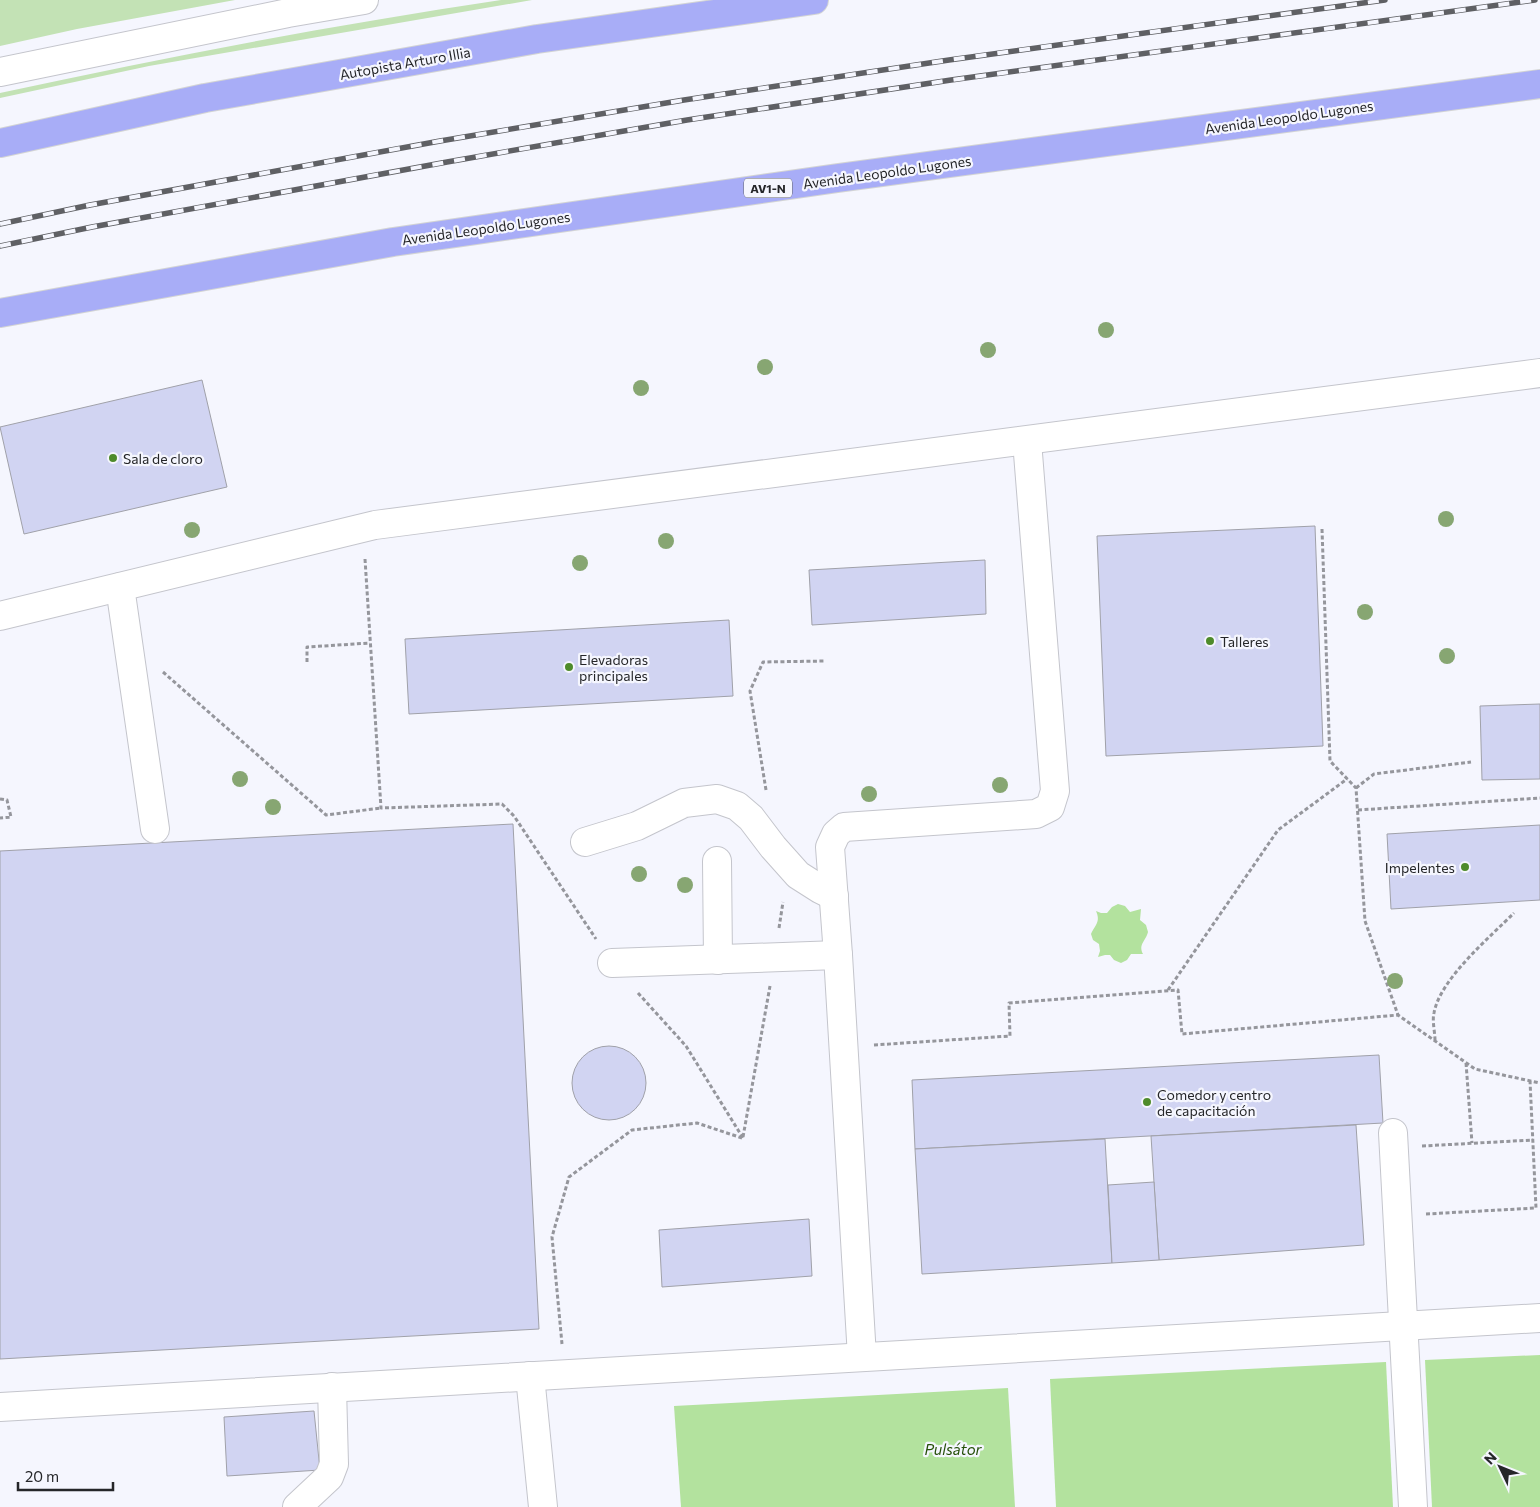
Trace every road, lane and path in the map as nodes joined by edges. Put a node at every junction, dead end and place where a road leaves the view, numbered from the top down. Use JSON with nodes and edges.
{"nodes":[{"id":1,"x":364,"y":0,"type":"edge"},
{"id":2,"x":814,"y":0,"type":"edge"},
{"id":3,"x":0,"y":72,"type":"edge"},
{"id":4,"x":1540,"y":84,"type":"edge"},
{"id":5,"x":0,"y":144,"type":"edge"},
{"id":6,"x":0,"y":313,"type":"edge"},
{"id":7,"x":1540,"y":372,"type":"edge"},
{"id":8,"x":1027,"y":441,"type":"junction"},
{"id":9,"x":363,"y":528,"type":"junction"},
{"id":10,"x":1322,"y":529,"type":"dead end"},
{"id":11,"x":120,"y":587,"type":"junction"},
{"id":12,"x":0,"y":616,"type":"edge"},
{"id":13,"x":128,"y":641,"type":"junction"},
{"id":14,"x":370,"y":643,"type":"junction"},
{"id":15,"x":307,"y":662,"type":"dead end"},
{"id":16,"x":1471,"y":762,"type":"dead end"},
{"id":17,"x":1347,"y":779,"type":"junction"},
{"id":18,"x":1356,"y":788,"type":"junction"},
{"id":19,"x":0,"y":798,"type":"edge"},
{"id":20,"x":1540,"y":798,"type":"edge"},
{"id":21,"x":381,"y":808,"type":"junction"},
{"id":22,"x":1358,"y":810,"type":"junction"},
{"id":23,"x":0,"y":818,"type":"edge"},
{"id":24,"x":155,"y":829,"type":"dead end"},
{"id":25,"x":585,"y":842,"type":"dead end"},
{"id":26,"x":717,"y":861,"type":"dead end"},
{"id":27,"x":834,"y":896,"type":"junction"},
{"id":28,"x":1514,"y":913,"type":"dead end"},
{"id":29,"x":838,"y":955,"type":"junction"},
{"id":30,"x":718,"y":960,"type":"junction"},
{"id":31,"x":612,"y":964,"type":"junction"},
{"id":32,"x":1168,"y":991,"type":"junction"},
{"id":33,"x":1398,"y":1015,"type":"junction"},
{"id":34,"x":1435,"y":1041,"type":"junction"},
{"id":35,"x":843,"y":1047,"type":"junction"},
{"id":36,"x":1466,"y":1063,"type":"junction"},
{"id":37,"x":1530,"y":1081,"type":"junction"},
{"id":38,"x":1540,"y":1083,"type":"edge"},
{"id":39,"x":1394,"y":1140,"type":"joint"},
{"id":40,"x":1533,"y":1140,"type":"junction"},
{"id":41,"x":1472,"y":1143,"type":"junction"},
{"id":42,"x":1398,"y":1215,"type":"junction"},
{"id":43,"x":1540,"y":1318,"type":"edge"},
{"id":44,"x":1404,"y":1326,"type":"junction"},
{"id":45,"x":862,"y":1357,"type":"junction"},
{"id":46,"x":564,"y":1374,"type":"junction"},
{"id":47,"x":530,"y":1376,"type":"junction"},
{"id":48,"x":332,"y":1387,"type":"junction"},
{"id":49,"x":0,"y":1407,"type":"edge"},
{"id":50,"x":297,"y":1507,"type":"edge"},
{"id":51,"x":543,"y":1507,"type":"edge"},
{"id":52,"x":1413,"y":1507,"type":"edge"}],
"edges":[{"from":1,"to":3,"type":"lane"},
{"from":2,"to":5,"type":"highway","name":"Autopista Arturo Illia"},
{"from":4,"to":6,"type":"highway","name":"Avenida Leopoldo Lugones","number":"AV1-N"},
{"from":7,"to":8,"type":"lane"},
{"from":8,"to":9,"type":"lane"},
{"from":8,"to":27,"type":"lane"},
{"from":9,"to":11,"type":"lane"},
{"from":9,"to":14,"type":"path"},
{"from":10,"to":17,"type":"path"},
{"from":11,"to":12,"type":"lane"},
{"from":11,"to":13,"type":"lane"},
{"from":13,"to":21,"type":"path"},
{"from":13,"to":24,"type":"lane"},
{"from":14,"to":15,"type":"path"},
{"from":14,"to":21,"type":"path"},
{"from":16,"to":18,"type":"path"},
{"from":17,"to":18,"type":"path"},
{"from":17,"to":32,"type":"path"},
{"from":18,"to":22,"type":"path"},
{"from":19,"to":23,"type":"path"},
{"from":20,"to":22,"type":"path"},
{"from":21,"to":31,"type":"path"},
{"from":22,"to":33,"type":"path"},
{"from":25,"to":27,"type":"lane"},
{"from":26,"to":30,"type":"lane"},
{"from":27,"to":29,"type":"lane"},
{"from":28,"to":34,"type":"path"},
{"from":29,"to":30,"type":"lane"},
{"from":29,"to":35,"type":"lane"},
{"from":30,"to":31,"type":"lane"},
{"from":31,"to":46,"type":"path"},
{"from":32,"to":33,"type":"path"},
{"from":32,"to":35,"type":"path"},
{"from":33,"to":34,"type":"path"},
{"from":34,"to":36,"type":"path"},
{"from":35,"to":45,"type":"lane"},
{"from":36,"to":37,"type":"path"},
{"from":36,"to":41,"type":"path"},
{"from":37,"to":38,"type":"path"},
{"from":37,"to":40,"type":"path"},
{"from":39,"to":41,"type":"path"},
{"from":39,"to":42,"type":"lane"},
{"from":40,"to":41,"type":"path"},
{"from":40,"to":42,"type":"path"},
{"from":42,"to":44,"type":"lane"},
{"from":43,"to":44,"type":"lane"},
{"from":44,"to":45,"type":"lane"},
{"from":44,"to":52,"type":"lane"},
{"from":45,"to":46,"type":"lane"},
{"from":46,"to":47,"type":"lane"},
{"from":47,"to":48,"type":"lane"},
{"from":47,"to":51,"type":"lane"},
{"from":48,"to":49,"type":"lane"},
{"from":48,"to":50,"type":"lane"}]}
